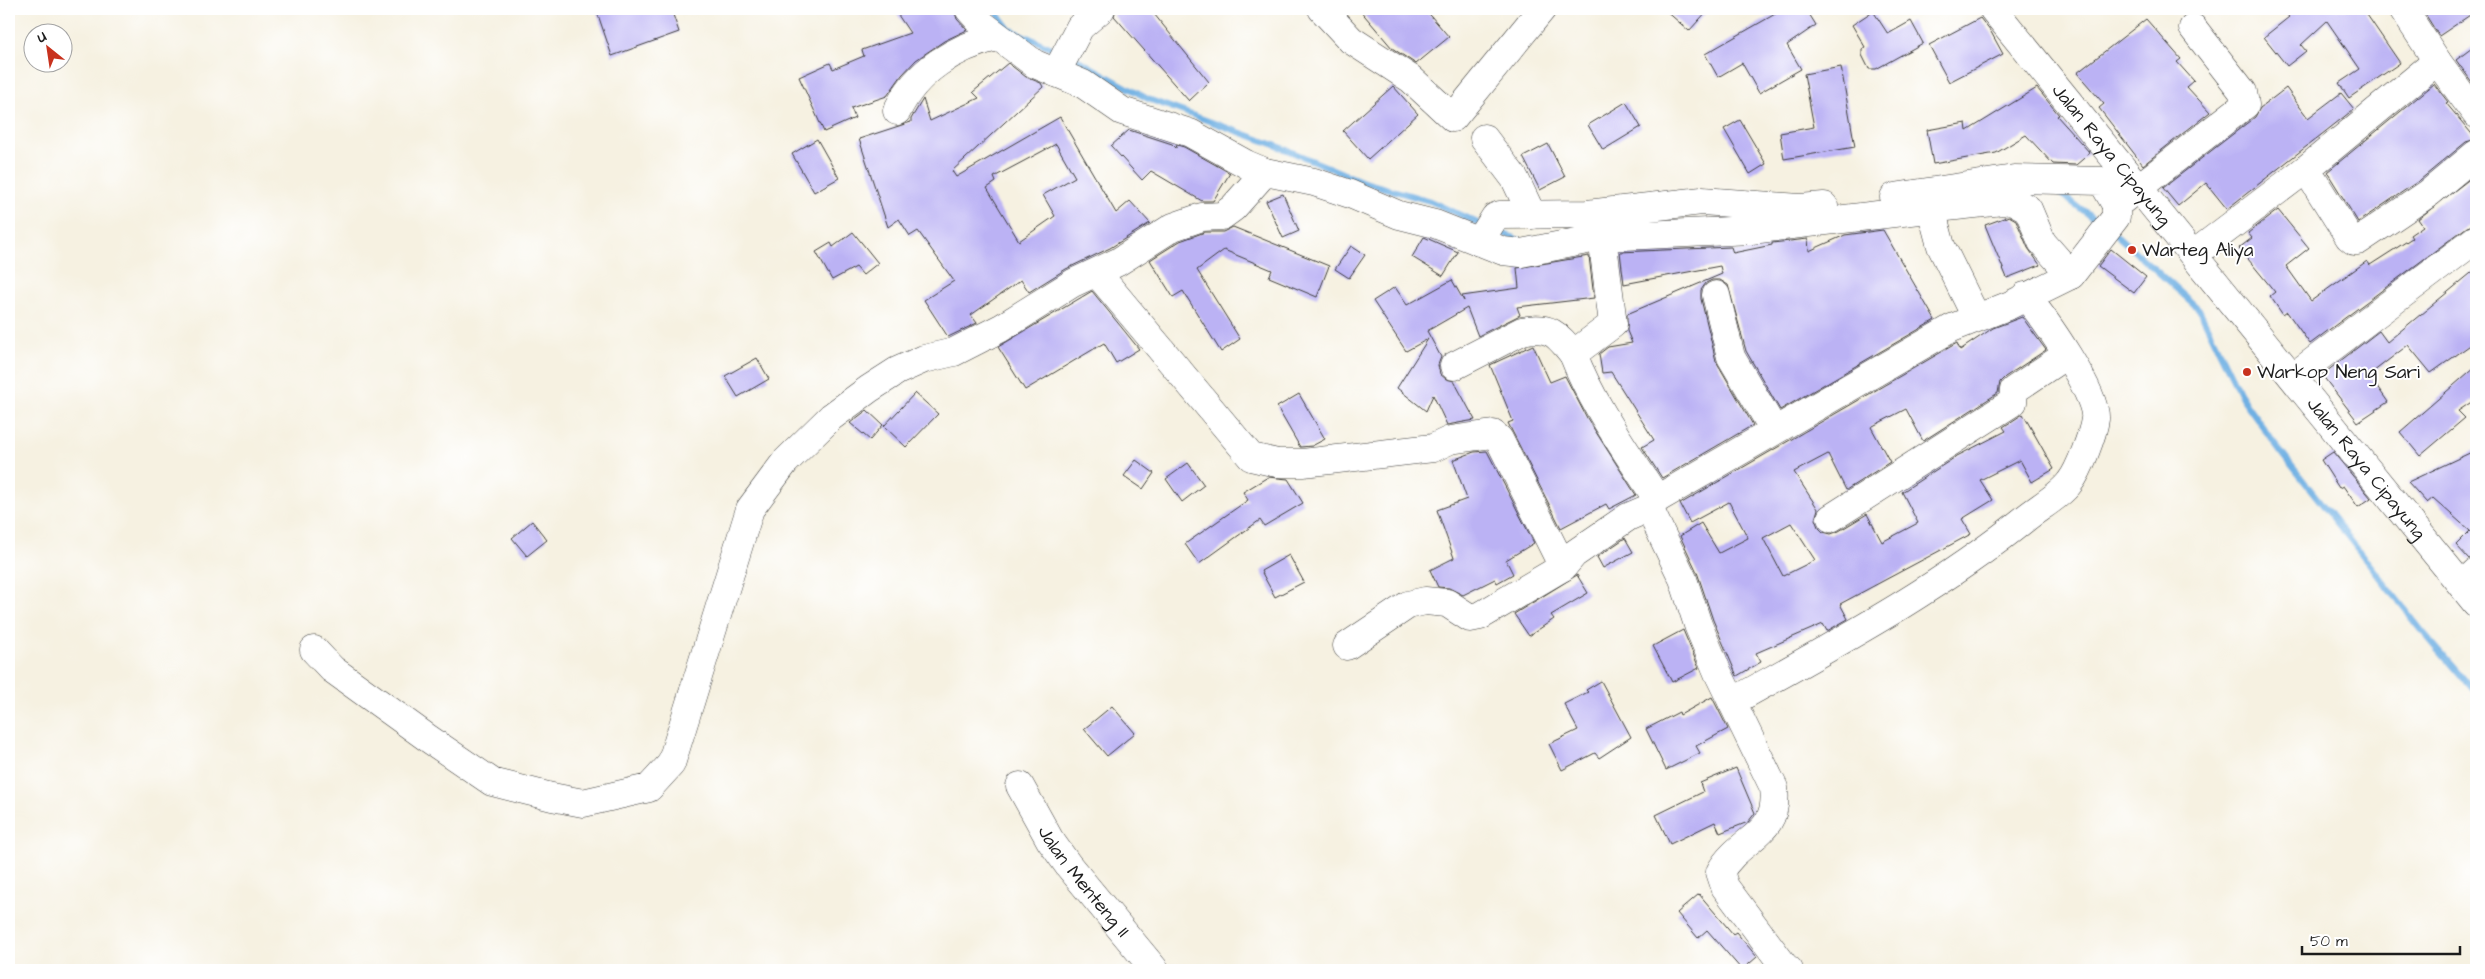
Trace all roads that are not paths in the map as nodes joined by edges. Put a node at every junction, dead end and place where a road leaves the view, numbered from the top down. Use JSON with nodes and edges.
{"nodes":[{"id":1,"x":969,"y":9,"type":"edge"},
{"id":2,"x":1101,"y":9,"type":"edge"},
{"id":3,"x":1322,"y":9,"type":"edge"},
{"id":4,"x":1542,"y":9,"type":"edge"},
{"id":5,"x":1993,"y":9,"type":"edge"},
{"id":6,"x":2403,"y":9,"type":"edge"},
{"id":7,"x":2193,"y":28,"type":"dead end"},
{"id":8,"x":996,"y":37,"type":"junction"},
{"id":9,"x":2437,"y":61,"type":"junction"},
{"id":10,"x":1056,"y":72,"type":"junction"},
{"id":11,"x":2472,"y":101,"type":"edge"},
{"id":12,"x":897,"y":111,"type":"dead end"},
{"id":13,"x":1484,"y":138,"type":"dead end"},
{"id":14,"x":2476,"y":154,"type":"edge"},
{"id":15,"x":2306,"y":169,"type":"junction"},
{"id":16,"x":1265,"y":172,"type":"junction"},
{"id":17,"x":2120,"y":178,"type":"junction"},
{"id":18,"x":1928,"y":209,"type":"junction"},
{"id":19,"x":1532,"y":215,"type":"junction"},
{"id":20,"x":1608,"y":225,"type":"junction"},
{"id":21,"x":1485,"y":232,"type":"junction"},
{"id":22,"x":2476,"y":238,"type":"edge"},
{"id":23,"x":2194,"y":254,"type":"junction"},
{"id":24,"x":1096,"y":273,"type":"junction"},
{"id":25,"x":2071,"y":275,"type":"junction"},
{"id":26,"x":1716,"y":295,"type":"dead end"},
{"id":27,"x":2025,"y":296,"type":"junction"},
{"id":28,"x":1976,"y":317,"type":"junction"},
{"id":29,"x":1573,"y":354,"type":"junction"},
{"id":30,"x":2066,"y":355,"type":"junction"},
{"id":31,"x":1454,"y":366,"type":"dead end"},
{"id":32,"x":2294,"y":376,"type":"junction"},
{"id":33,"x":1774,"y":430,"type":"junction"},
{"id":34,"x":1653,"y":504,"type":"junction"},
{"id":35,"x":1831,"y":518,"type":"dead end"},
{"id":36,"x":1563,"y":567,"type":"junction"},
{"id":37,"x":2472,"y":587,"type":"edge"},
{"id":38,"x":1347,"y":646,"type":"dead end"},
{"id":39,"x":314,"y":650,"type":"dead end"},
{"id":40,"x":1732,"y":702,"type":"junction"},
{"id":41,"x":1020,"y":786,"type":"dead end"},
{"id":42,"x":1155,"y":970,"type":"edge"},
{"id":43,"x":1789,"y":970,"type":"edge"}],
"edges":[{"from":1,"to":8,"type":"street"},
{"from":2,"to":10,"type":"street"},
{"from":3,"to":4,"type":"street"},
{"from":5,"to":17,"type":"street","name":"Jalan Raya Cipayung"},
{"from":6,"to":9,"type":"street"},
{"from":7,"to":17,"type":"street"},
{"from":8,"to":10,"type":"street"},
{"from":8,"to":12,"type":"street"},
{"from":9,"to":11,"type":"street"},
{"from":9,"to":15,"type":"street"},
{"from":10,"to":16,"type":"street"},
{"from":13,"to":19,"type":"street"},
{"from":14,"to":15,"type":"street"},
{"from":15,"to":23,"type":"street"},
{"from":16,"to":21,"type":"street"},
{"from":16,"to":24,"type":"street"},
{"from":17,"to":20,"type":"street"},
{"from":17,"to":23,"type":"street","name":"Jalan Raya Cipayung"},
{"from":17,"to":25,"type":"street"},
{"from":18,"to":20,"type":"street"},
{"from":18,"to":25,"type":"street"},
{"from":18,"to":28,"type":"street"},
{"from":19,"to":20,"type":"street"},
{"from":19,"to":21,"type":"street"},
{"from":20,"to":21,"type":"street"},
{"from":20,"to":29,"type":"street"},
{"from":22,"to":32,"type":"street"},
{"from":23,"to":32,"type":"street","name":"Jalan Raya Cipayung"},
{"from":24,"to":36,"type":"street"},
{"from":24,"to":39,"type":"street"},
{"from":25,"to":27,"type":"street"},
{"from":26,"to":33,"type":"street"},
{"from":27,"to":28,"type":"street"},
{"from":27,"to":30,"type":"street"},
{"from":28,"to":33,"type":"street"},
{"from":29,"to":31,"type":"street"},
{"from":29,"to":34,"type":"street"},
{"from":30,"to":35,"type":"street"},
{"from":30,"to":40,"type":"street"},
{"from":32,"to":37,"type":"street","name":"Jalan Raya Cipayung"},
{"from":33,"to":34,"type":"street"},
{"from":34,"to":36,"type":"street"},
{"from":34,"to":40,"type":"street"},
{"from":36,"to":38,"type":"street"},
{"from":40,"to":43,"type":"street"},
{"from":41,"to":42,"type":"street","name":"Jalan Menteng II"}]}
